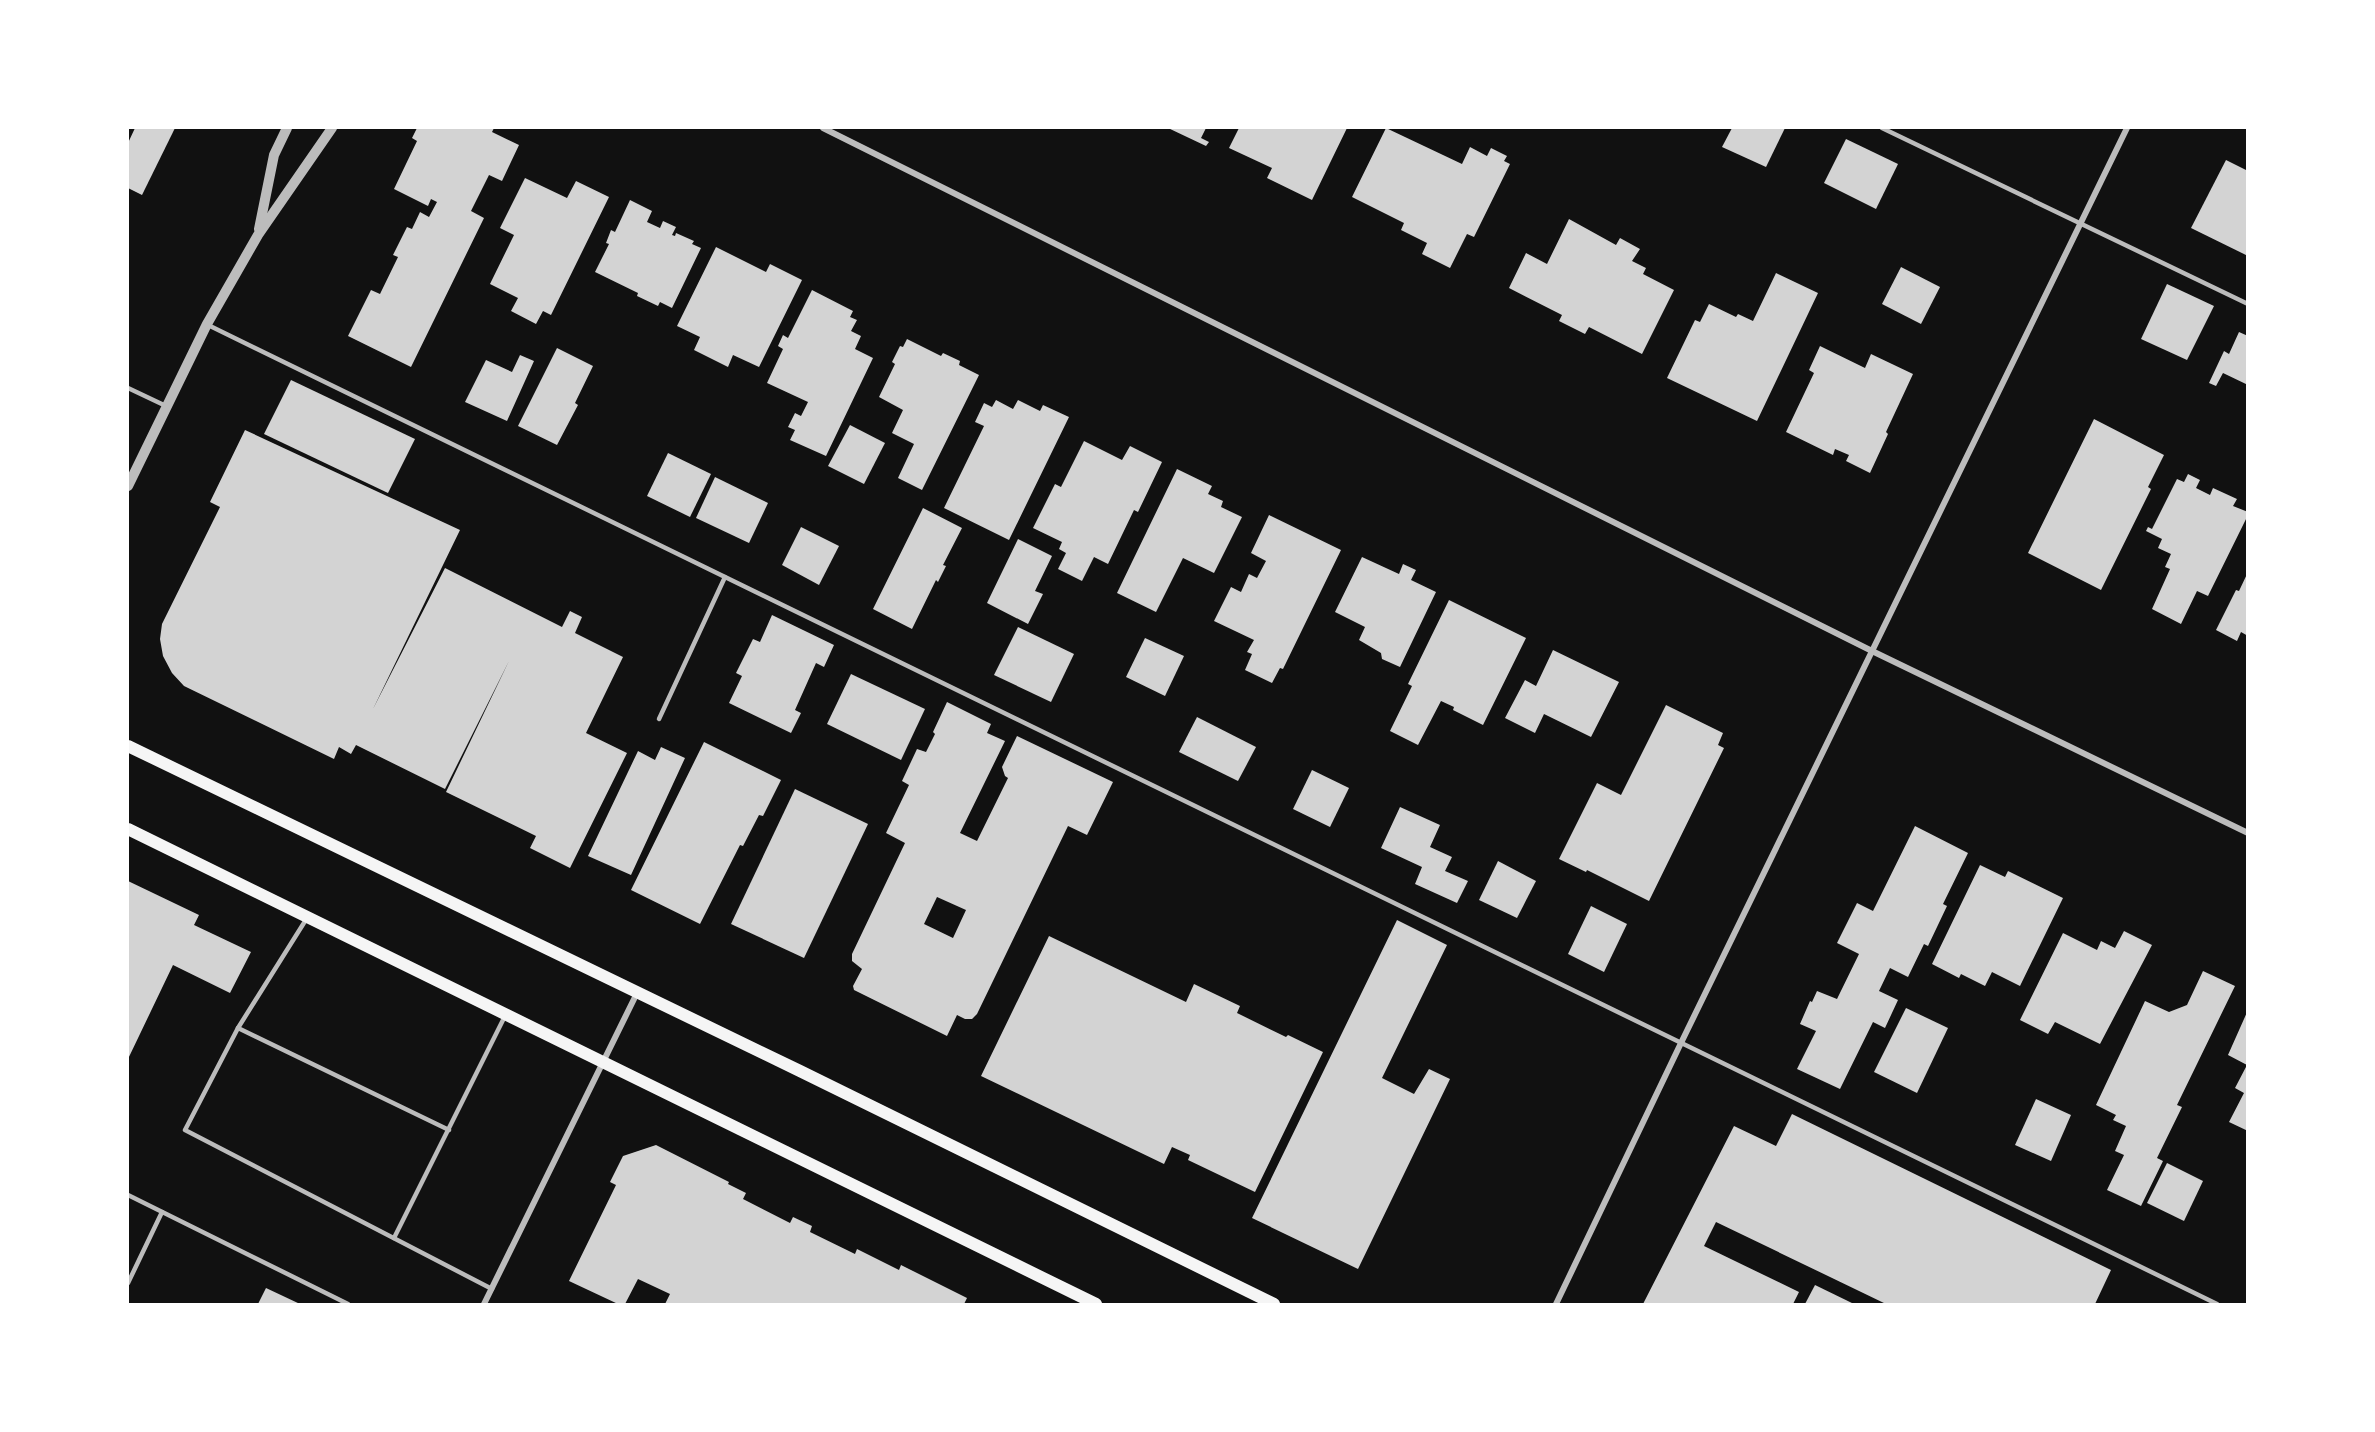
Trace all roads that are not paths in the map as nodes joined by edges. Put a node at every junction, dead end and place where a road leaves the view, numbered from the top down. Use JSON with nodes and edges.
{"nodes":[{"id":1,"x":287,"y":128,"type":"edge"},
{"id":2,"x":333,"y":128,"type":"edge"},
{"id":3,"x":823,"y":128,"type":"edge"},
{"id":4,"x":1882,"y":128,"type":"edge"},
{"id":5,"x":2127,"y":128,"type":"edge"},
{"id":6,"x":2079,"y":225,"type":"junction"},
{"id":7,"x":258,"y":235,"type":"junction"},
{"id":8,"x":2247,"y":304,"type":"edge"},
{"id":9,"x":207,"y":324,"type":"junction"},
{"id":10,"x":128,"y":388,"type":"edge"},
{"id":11,"x":166,"y":406,"type":"junction"},
{"id":12,"x":128,"y":486,"type":"edge"},
{"id":13,"x":725,"y":578,"type":"junction"},
{"id":14,"x":1872,"y":651,"type":"junction"},
{"id":15,"x":659,"y":719,"type":"dead end"},
{"id":16,"x":128,"y":746,"type":"edge"},
{"id":17,"x":128,"y":829,"type":"edge"},
{"id":18,"x":2247,"y":833,"type":"edge"},
{"id":19,"x":308,"y":917,"type":"junction"},
{"id":20,"x":637,"y":993,"type":"junction"},
{"id":21,"x":506,"y":1014,"type":"junction"},
{"id":22,"x":238,"y":1028,"type":"junction"},
{"id":23,"x":1681,"y":1043,"type":"junction"},
{"id":24,"x":603,"y":1062,"type":"junction"},
{"id":25,"x":449,"y":1130,"type":"junction"},
{"id":26,"x":128,"y":1195,"type":"edge"},
{"id":27,"x":162,"y":1212,"type":"junction"},
{"id":28,"x":394,"y":1238,"type":"junction"},
{"id":29,"x":128,"y":1283,"type":"edge"},
{"id":30,"x":492,"y":1289,"type":"junction"},
{"id":31,"x":348,"y":1305,"type":"edge"},
{"id":32,"x":484,"y":1305,"type":"edge"},
{"id":33,"x":1096,"y":1305,"type":"edge"},
{"id":34,"x":1274,"y":1305,"type":"edge"},
{"id":35,"x":1557,"y":1305,"type":"edge"},
{"id":36,"x":2217,"y":1305,"type":"edge"}],
"edges":[{"from":1,"to":7,"type":"street"},
{"from":2,"to":7,"type":"street"},
{"from":3,"to":14,"type":"street"},
{"from":4,"to":6,"type":"lane"},
{"from":5,"to":6,"type":"street"},
{"from":6,"to":8,"type":"lane"},
{"from":6,"to":14,"type":"street"},
{"from":7,"to":9,"type":"street"},
{"from":9,"to":11,"type":"street"},
{"from":9,"to":13,"type":"lane"},
{"from":10,"to":11,"type":"lane"},
{"from":11,"to":12,"type":"street"},
{"from":13,"to":15,"type":"lane"},
{"from":13,"to":23,"type":"lane"},
{"from":14,"to":18,"type":"street"},
{"from":14,"to":23,"type":"street"},
{"from":16,"to":20,"type":"main road"},
{"from":17,"to":19,"type":"main road"},
{"from":19,"to":21,"type":"main road"},
{"from":19,"to":22,"type":"lane"},
{"from":20,"to":24,"type":"street"},
{"from":20,"to":34,"type":"main road"},
{"from":21,"to":24,"type":"main road"},
{"from":21,"to":25,"type":"lane"},
{"from":22,"to":25,"type":"lane"},
{"from":22,"to":28,"type":"lane"},
{"from":23,"to":35,"type":"street"},
{"from":23,"to":36,"type":"lane"},
{"from":24,"to":30,"type":"street"},
{"from":24,"to":33,"type":"main road"},
{"from":25,"to":28,"type":"lane"},
{"from":26,"to":27,"type":"lane"},
{"from":27,"to":29,"type":"lane"},
{"from":27,"to":31,"type":"lane"},
{"from":28,"to":30,"type":"lane"},
{"from":30,"to":32,"type":"street"}]}
